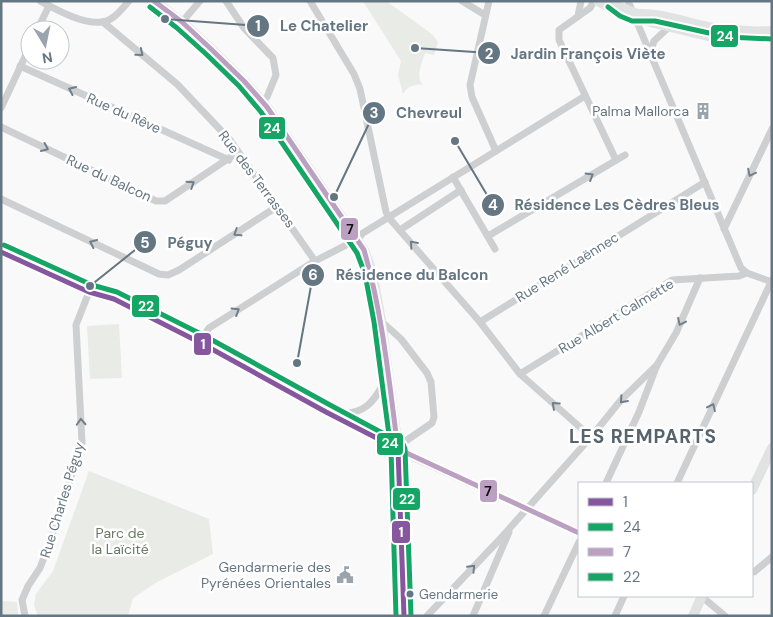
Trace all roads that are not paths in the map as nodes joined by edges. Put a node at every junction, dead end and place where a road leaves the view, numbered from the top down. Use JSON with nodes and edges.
{"nodes":[{"id":1,"x":40,"y":1,"type":"edge"},
{"id":2,"x":129,"y":1,"type":"edge"},
{"id":3,"x":154,"y":1,"type":"edge"},
{"id":4,"x":200,"y":1,"type":"edge"},
{"id":5,"x":226,"y":1,"type":"edge"},
{"id":6,"x":310,"y":1,"type":"edge"},
{"id":7,"x":462,"y":1,"type":"edge"},
{"id":8,"x":489,"y":1,"type":"edge"},
{"id":9,"x":581,"y":1,"type":"edge"},
{"id":10,"x":596,"y":1,"type":"edge"},
{"id":11,"x":620,"y":3,"type":"edge"},
{"id":12,"x":49,"y":6,"type":"junction"},
{"id":13,"x":635,"y":13,"type":"junction"},
{"id":14,"x":485,"y":15,"type":"junction"},
{"id":15,"x":578,"y":16,"type":"junction"},
{"id":16,"x":43,"y":20,"type":"edge"},
{"id":17,"x":103,"y":22,"type":"junction"},
{"id":18,"x":182,"y":22,"type":"junction"},
{"id":19,"x":670,"y":27,"type":"junction"},
{"id":20,"x":772,"y":30,"type":"edge"},
{"id":21,"x":772,"y":38,"type":"edge"},
{"id":22,"x":650,"y":54,"type":"junction"},
{"id":23,"x":20,"y":66,"type":"edge"},
{"id":24,"x":29,"y":70,"type":"edge"},
{"id":25,"x":585,"y":96,"type":"junction"},
{"id":26,"x":262,"y":102,"type":"junction"},
{"id":27,"x":1,"y":108,"type":"edge"},
{"id":28,"x":1,"y":127,"type":"edge"},
{"id":29,"x":772,"y":129,"type":"edge"},
{"id":30,"x":496,"y":151,"type":"junction"},
{"id":31,"x":238,"y":152,"type":"junction"},
{"id":32,"x":625,"y":155,"type":"dead end"},
{"id":33,"x":229,"y":160,"type":"junction"},
{"id":34,"x":616,"y":160,"type":"junction"},
{"id":35,"x":453,"y":177,"type":"junction"},
{"id":36,"x":705,"y":182,"type":"junction"},
{"id":37,"x":461,"y":190,"type":"junction"},
{"id":38,"x":1,"y":199,"type":"edge"},
{"id":39,"x":278,"y":206,"type":"junction"},
{"id":40,"x":389,"y":218,"type":"junction"},
{"id":41,"x":724,"y":229,"type":"junction"},
{"id":42,"x":400,"y":230,"type":"junction"},
{"id":43,"x":488,"y":236,"type":"junction"},
{"id":44,"x":358,"y":239,"type":"junction"},
{"id":45,"x":495,"y":249,"type":"dead end"},
{"id":46,"x":1,"y":252,"type":"edge"},
{"id":47,"x":315,"y":261,"type":"junction"},
{"id":48,"x":747,"y":273,"type":"junction"},
{"id":49,"x":700,"y":278,"type":"junction"},
{"id":50,"x":771,"y":281,"type":"edge"},
{"id":51,"x":90,"y":292,"type":"junction"},
{"id":52,"x":381,"y":321,"type":"junction"},
{"id":53,"x":480,"y":322,"type":"junction"},
{"id":54,"x":199,"y":342,"type":"junction"},
{"id":55,"x":657,"y":365,"type":"junction"},
{"id":56,"x":520,"y":374,"type":"junction"},
{"id":57,"x":388,"y":375,"type":"junction"},
{"id":58,"x":326,"y":412,"type":"junction"},
{"id":59,"x":591,"y":437,"type":"junction"},
{"id":60,"x":772,"y":448,"type":"edge"},
{"id":61,"x":398,"y":449,"type":"junction"},
{"id":62,"x":606,"y":482,"type":"edge"},
{"id":63,"x":677,"y":482,"type":"edge"},
{"id":64,"x":753,"y":488,"type":"edge"},
{"id":65,"x":526,"y":509,"type":"junction"},
{"id":66,"x":510,"y":527,"type":"junction"},
{"id":67,"x":578,"y":533,"type":"edge"},
{"id":68,"x":578,"y":544,"type":"edge"},
{"id":69,"x":772,"y":557,"type":"edge"},
{"id":70,"x":753,"y":572,"type":"edge"},
{"id":71,"x":624,"y":597,"type":"edge"},
{"id":72,"x":702,"y":597,"type":"edge"},
{"id":73,"x":703,"y":597,"type":"edge"},
{"id":74,"x":24,"y":616,"type":"edge"},
{"id":75,"x":404,"y":616,"type":"edge"},
{"id":76,"x":427,"y":616,"type":"edge"},
{"id":77,"x":473,"y":616,"type":"edge"},
{"id":78,"x":544,"y":616,"type":"edge"},
{"id":79,"x":615,"y":616,"type":"edge"},
{"id":80,"x":693,"y":616,"type":"edge"},
{"id":81,"x":725,"y":616,"type":"edge"}],
"edges":[{"from":1,"to":12,"type":"street"},
{"from":2,"to":17,"type":"street"},
{"from":3,"to":18,"type":"street"},
{"from":4,"to":18,"type":"street"},
{"from":5,"to":26,"type":"street"},
{"from":6,"to":40,"type":"street"},
{"from":7,"to":14,"type":"street"},
{"from":8,"to":14,"type":"street"},
{"from":9,"to":15,"type":"street"},
{"from":10,"to":11,"type":"street"},
{"from":10,"to":15,"type":"street"},
{"from":11,"to":13,"type":"street"},
{"from":12,"to":16,"type":"street"},
{"from":12,"to":17,"type":"street"},
{"from":13,"to":19,"type":"street"},
{"from":13,"to":20,"type":"street"},
{"from":13,"to":22,"type":"street"},
{"from":14,"to":30,"type":"street"},
{"from":15,"to":25,"type":"street"},
{"from":17,"to":31,"type":"street","name":"Rue des Terrasses","one_way":true},
{"from":18,"to":26,"type":"street"},
{"from":19,"to":21,"type":"street"},
{"from":19,"to":22,"type":"street"},
{"from":22,"to":36,"type":"street"},
{"from":23,"to":27,"type":"street"},
{"from":33,"to":24,"type":"street","name":"Rue du Rêve","one_way":true},
{"from":25,"to":30,"type":"street"},
{"from":25,"to":34,"type":"street"},
{"from":26,"to":44,"type":"street"},
{"from":28,"to":33,"type":"street","name":"Rue du Balcon","one_way":true},
{"from":29,"to":41,"type":"street","one_way":true},
{"from":30,"to":35,"type":"street"},
{"from":31,"to":33,"type":"street","name":"Rue du Balcon"},
{"from":31,"to":39,"type":"street","name":"Rue des Terrasses"},
{"from":32,"to":34,"type":"street"},
{"from":43,"to":34,"type":"street","one_way":true},
{"from":35,"to":37,"type":"street"},
{"from":35,"to":40,"type":"street"},
{"from":36,"to":41,"type":"street"},
{"from":36,"to":53,"type":"street","name":"Rue René Laënnec"},
{"from":37,"to":42,"type":"street"},
{"from":37,"to":43,"type":"street"},
{"from":39,"to":38,"type":"street","one_way":true},
{"from":39,"to":47,"type":"street","name":"Rue des Terrasses"},
{"from":40,"to":42,"type":"street"},
{"from":40,"to":44,"type":"street"},
{"from":41,"to":48,"type":"street"},
{"from":53,"to":42,"type":"street","one_way":true},
{"from":43,"to":45,"type":"street"},
{"from":44,"to":47,"type":"street"},
{"from":44,"to":52,"type":"street"},
{"from":46,"to":51,"type":"street"},
{"from":54,"to":47,"type":"street","one_way":true},
{"from":48,"to":49,"type":"street","name":"Rue Albert Calmette"},
{"from":48,"to":50,"type":"street"},
{"from":49,"to":55,"type":"street","one_way":true},
{"from":49,"to":56,"type":"street","name":"Rue Albert Calmette"},
{"from":63,"to":50,"type":"street","one_way":true},
{"from":51,"to":54,"type":"street"},
{"from":74,"to":51,"type":"street","name":"Rue Charles Péguy","one_way":true},
{"from":52,"to":57,"type":"street"},
{"from":52,"to":61,"type":"street"},
{"from":53,"to":56,"type":"street"},
{"from":54,"to":58,"type":"street"},
{"from":55,"to":59,"type":"street","one_way":true},
{"from":55,"to":62,"type":"street"},
{"from":59,"to":56,"type":"street","one_way":true},
{"from":57,"to":58,"type":"street"},
{"from":57,"to":61,"type":"street"},
{"from":58,"to":61,"type":"street"},
{"from":59,"to":65,"type":"street"},
{"from":60,"to":64,"type":"street"},
{"from":61,"to":65,"type":"street"},
{"from":61,"to":75,"type":"street"},
{"from":65,"to":66,"type":"street"},
{"from":65,"to":67,"type":"street"},
{"from":76,"to":66,"type":"street","one_way":true},
{"from":66,"to":77,"type":"street"},
{"from":68,"to":78,"type":"street"},
{"from":69,"to":70,"type":"street"},
{"from":71,"to":79,"type":"street"},
{"from":72,"to":80,"type":"street"},
{"from":73,"to":81,"type":"street"}]}
